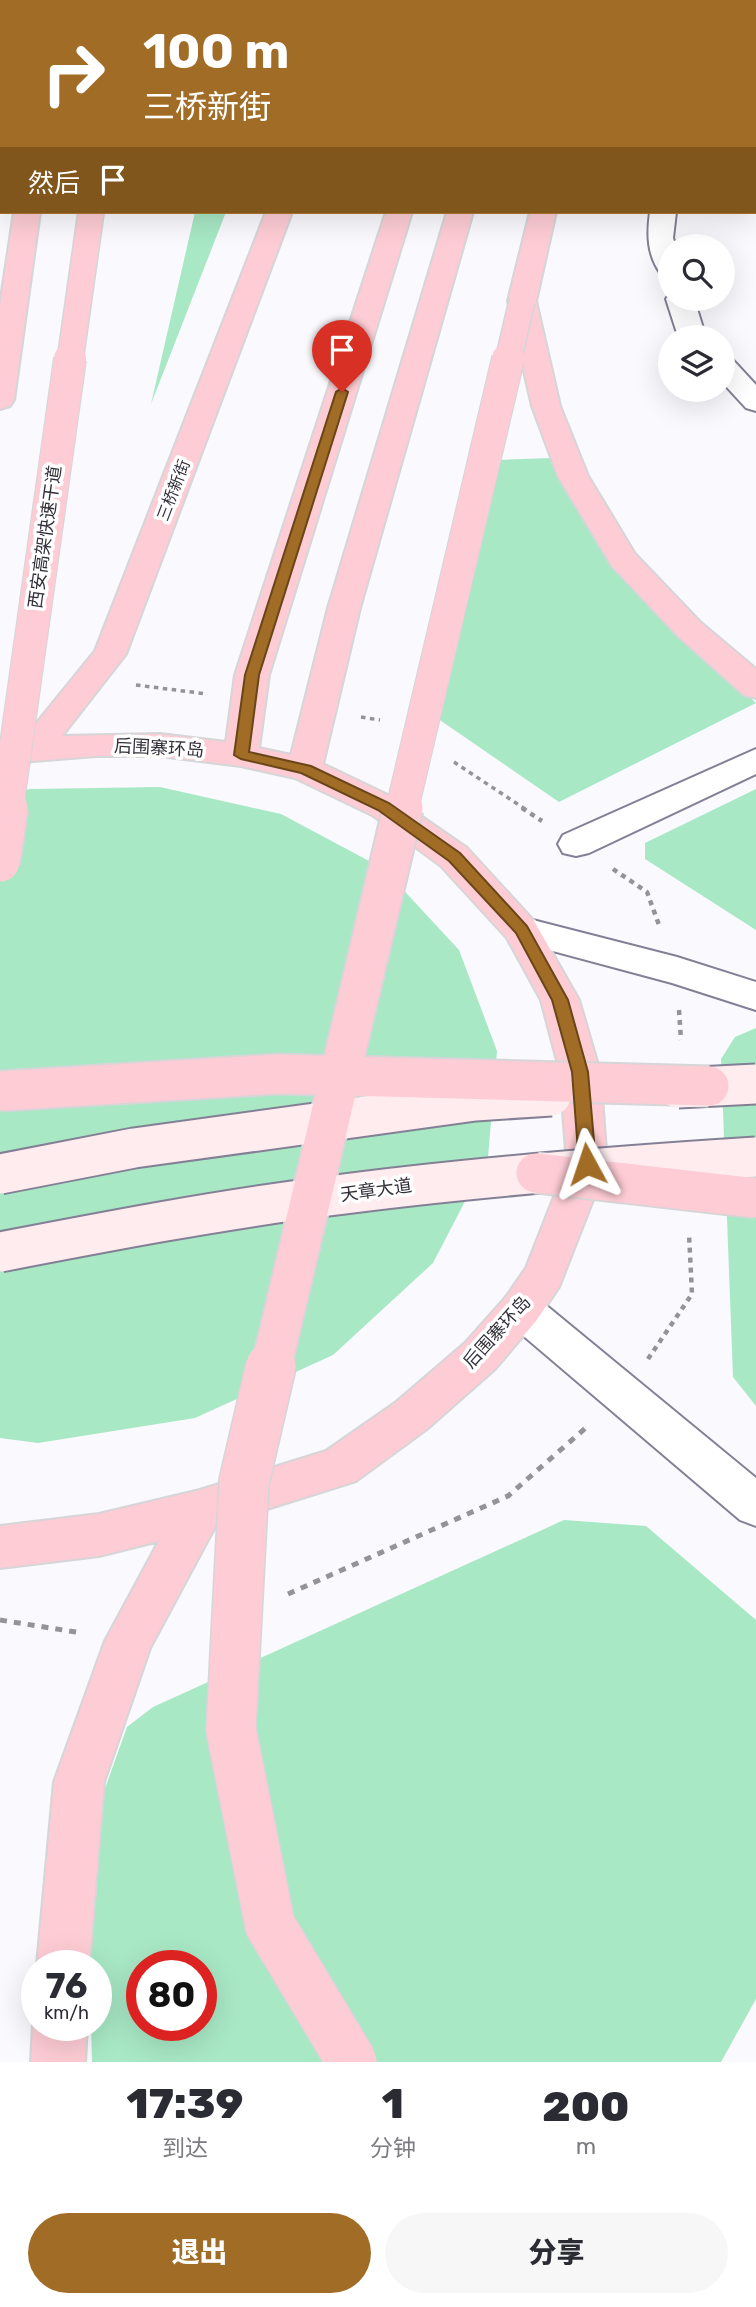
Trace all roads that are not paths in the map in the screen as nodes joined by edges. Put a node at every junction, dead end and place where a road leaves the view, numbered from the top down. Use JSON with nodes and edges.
{"nodes":[{"id":1,"x":27,"y":214,"type":"edge"},
{"id":2,"x":91,"y":214,"type":"edge"},
{"id":3,"x":278,"y":214,"type":"edge"},
{"id":4,"x":398,"y":214,"type":"edge"},
{"id":5,"x":459,"y":214,"type":"edge"},
{"id":6,"x":543,"y":214,"type":"edge"},
{"id":7,"x":663,"y":214,"type":"edge"},
{"id":8,"x":660,"y":234,"type":"edge"},
{"id":9,"x":522,"y":301,"type":"junction"},
{"id":10,"x":735,"y":379,"type":"edge"},
{"id":11,"x":0,"y":400,"type":"edge"},
{"id":12,"x":756,"y":402,"type":"edge"},
{"id":13,"x":756,"y":687,"type":"edge"},
{"id":14,"x":16,"y":753,"type":"edge"},
{"id":15,"x":241,"y":755,"type":"junction"},
{"id":16,"x":756,"y":760,"type":"edge"},
{"id":17,"x":306,"y":769,"type":"junction"},
{"id":18,"x":576,"y":844,"type":"dead end"},
{"id":19,"x":0,"y":862,"type":"edge"},
{"id":20,"x":521,"y":930,"type":"junction"},
{"id":21,"x":756,"y":996,"type":"edge"},
{"id":22,"x":756,"y":1084,"type":"edge"},
{"id":23,"x":709,"y":1086,"type":"junction"},
{"id":24,"x":0,"y":1091,"type":"edge"},
{"id":25,"x":756,"y":1157,"type":"edge"},
{"id":26,"x":536,"y":1173,"type":"junction"},
{"id":27,"x":0,"y":1174,"type":"edge"},
{"id":28,"x":756,"y":1198,"type":"edge"},
{"id":29,"x":0,"y":1252,"type":"edge"},
{"id":30,"x":521,"y":1310,"type":"junction"},
{"id":31,"x":756,"y":1506,"type":"edge"},
{"id":32,"x":200,"y":1510,"type":"junction"},
{"id":33,"x":0,"y":1547,"type":"edge"},
{"id":34,"x":64,"y":1950,"type":"edge"},
{"id":35,"x":59,"y":2041,"type":"edge"},
{"id":36,"x":58,"y":2062,"type":"edge"},
{"id":37,"x":352,"y":2062,"type":"edge"}],
"edges":[{"from":1,"to":11,"type":"highway"},
{"from":2,"to":19,"type":"highway","name":"西安高架快速干道","bridge":true},
{"from":3,"to":14,"type":"highway","name":"三桥新街"},
{"from":4,"to":15,"type":"highway"},
{"from":5,"to":17,"type":"highway"},
{"from":6,"to":9,"type":"highway"},
{"from":7,"to":8,"type":"street"},
{"from":9,"to":13,"type":"highway"},
{"from":9,"to":37,"type":"highway","bridge":true},
{"from":10,"to":12,"type":"street"},
{"from":14,"to":15,"type":"highway","name":"后围寨环岛"},
{"from":15,"to":17,"type":"highway","name":"后围寨环岛"},
{"from":16,"to":18,"type":"street"},
{"from":17,"to":20,"type":"highway","name":"后围寨环岛"},
{"from":20,"to":21,"type":"street"},
{"from":20,"to":30,"type":"highway","name":"后围寨环岛"},
{"from":22,"to":23,"type":"main road","bridge":true},
{"from":23,"to":24,"type":"highway","bridge":true},
{"from":23,"to":27,"type":"main road","bridge":true},
{"from":25,"to":26,"type":"main road","name":"天章大道","bridge":true},
{"from":26,"to":28,"type":"highway","bridge":true},
{"from":26,"to":29,"type":"main road","name":"天章大道","bridge":true},
{"from":30,"to":31,"type":"street"},
{"from":30,"to":32,"type":"highway","name":"后围寨环岛"},
{"from":32,"to":33,"type":"highway","name":"后围寨环岛"},
{"from":32,"to":34,"type":"highway"},
{"from":35,"to":36,"type":"highway"}]}
